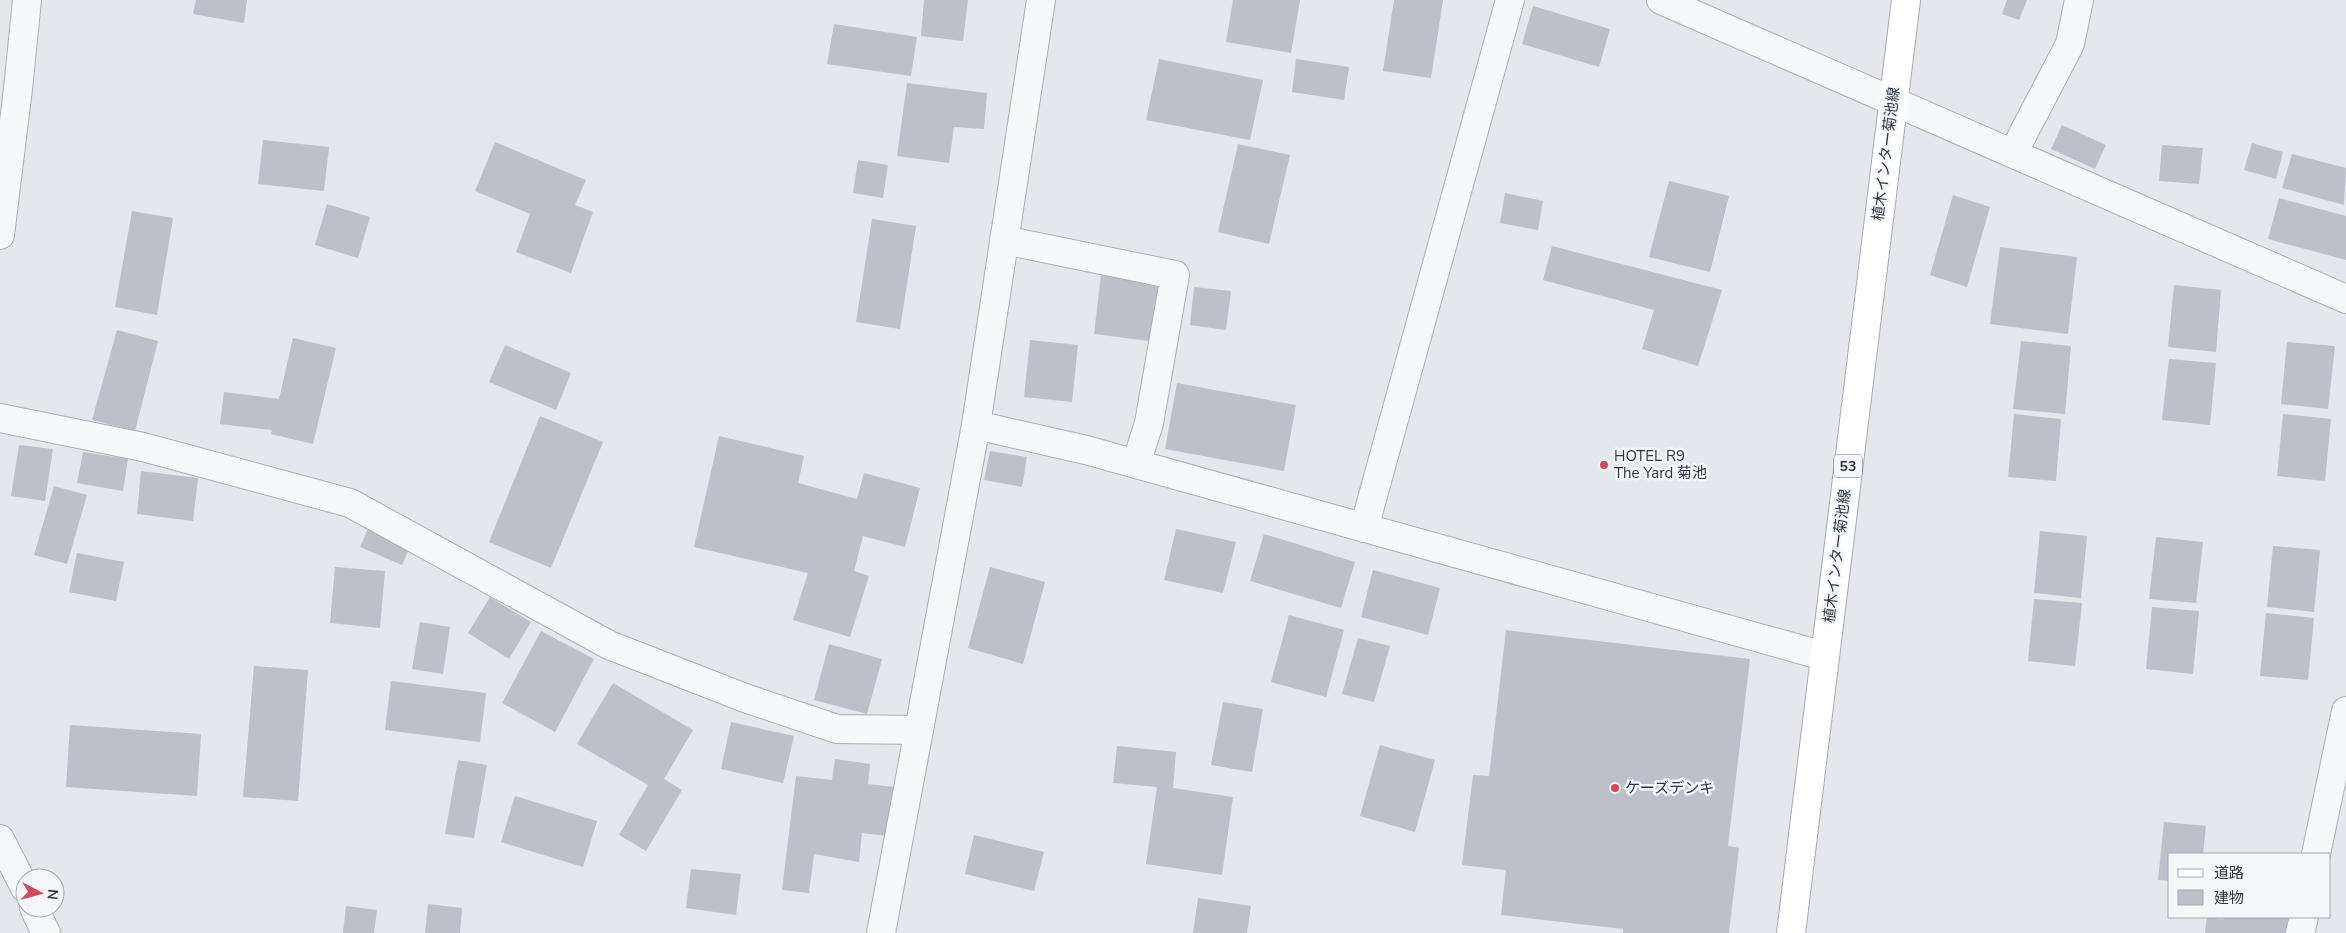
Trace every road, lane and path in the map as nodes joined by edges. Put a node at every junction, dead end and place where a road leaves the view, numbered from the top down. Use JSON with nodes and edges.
{"nodes":[{"id":1,"x":27,"y":0,"type":"edge"},
{"id":2,"x":1041,"y":0,"type":"edge"},
{"id":3,"x":1510,"y":0,"type":"edge"},
{"id":4,"x":1661,"y":0,"type":"edge"},
{"id":5,"x":1906,"y":0,"type":"edge"},
{"id":6,"x":2079,"y":0,"type":"edge"},
{"id":7,"x":1893,"y":100,"type":"junction"},
{"id":8,"x":2013,"y":154,"type":"junction"},
{"id":9,"x":0,"y":236,"type":"edge"},
{"id":10,"x":1004,"y":240,"type":"junction"},
{"id":11,"x":2346,"y":299,"type":"edge"},
{"id":12,"x":0,"y":418,"type":"edge"},
{"id":13,"x":976,"y":425,"type":"junction"},
{"id":14,"x":1136,"y":464,"type":"junction"},
{"id":15,"x":1364,"y":528,"type":"junction"},
{"id":16,"x":1824,"y":656,"type":"junction"},
{"id":17,"x":2346,"y":710,"type":"edge"},
{"id":18,"x":919,"y":730,"type":"junction"},
{"id":19,"x":0,"y":839,"type":"edge"},
{"id":20,"x":2316,"y":853,"type":"edge"},
{"id":21,"x":15,"y":868,"type":"edge"},
{"id":22,"x":39,"y":918,"type":"edge"},
{"id":23,"x":2304,"y":918,"type":"edge"},
{"id":24,"x":46,"y":933,"type":"edge"},
{"id":25,"x":881,"y":933,"type":"edge"},
{"id":26,"x":1791,"y":933,"type":"edge"},
{"id":27,"x":2300,"y":933,"type":"edge"}],
"edges":[{"from":1,"to":9,"type":"street"},
{"from":2,"to":10,"type":"street"},
{"from":3,"to":15,"type":"street"},
{"from":4,"to":7,"type":"street"},
{"from":5,"to":7,"type":"main road","name":"植木インター菊池線","number":"53"},
{"from":6,"to":8,"type":"street"},
{"from":7,"to":8,"type":"street"},
{"from":7,"to":16,"type":"main road","name":"植木インター菊池線","number":"53"},
{"from":8,"to":11,"type":"street"},
{"from":10,"to":13,"type":"street"},
{"from":10,"to":14,"type":"street"},
{"from":12,"to":18,"type":"street"},
{"from":13,"to":14,"type":"street"},
{"from":13,"to":18,"type":"street"},
{"from":14,"to":15,"type":"street"},
{"from":15,"to":16,"type":"street"},
{"from":16,"to":26,"type":"main road","name":"植木インター菊池線","number":"53"},
{"from":17,"to":20,"type":"street"},
{"from":18,"to":25,"type":"street"},
{"from":19,"to":21,"type":"street"},
{"from":22,"to":24,"type":"street"},
{"from":23,"to":27,"type":"street"}]}
